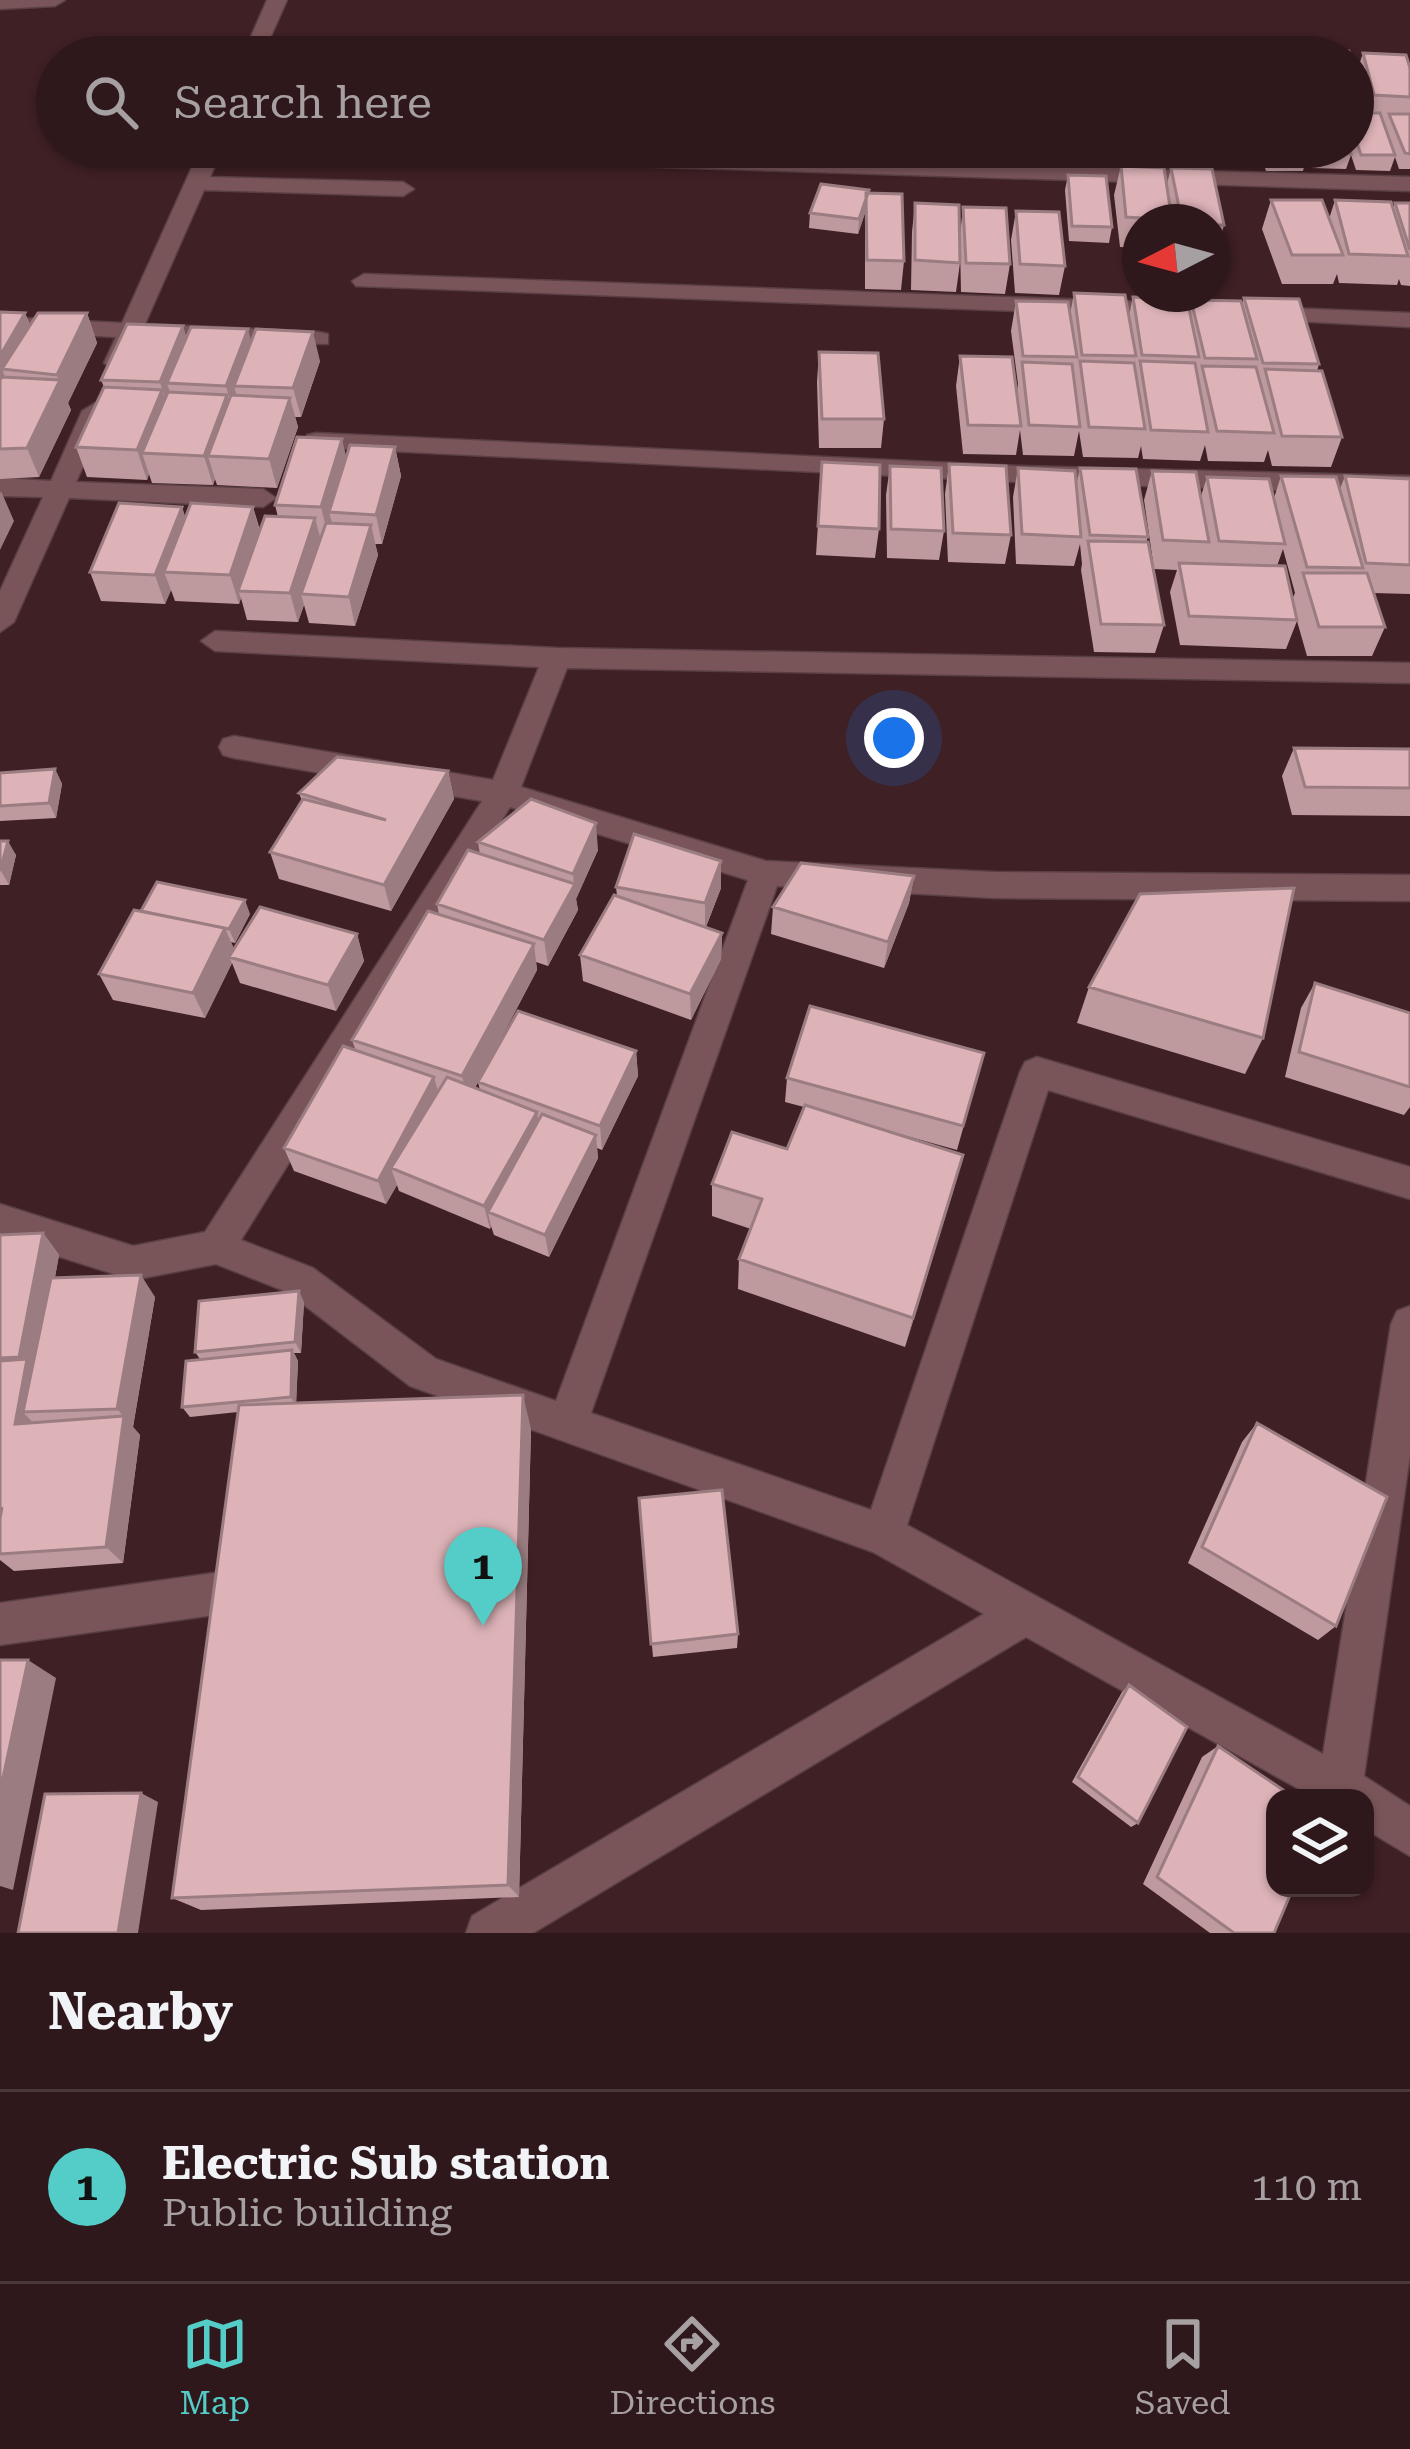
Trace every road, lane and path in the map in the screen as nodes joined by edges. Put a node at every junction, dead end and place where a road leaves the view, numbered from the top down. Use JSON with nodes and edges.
{"nodes":[{"id":1,"x":55,"y":0,"type":"edge"},
{"id":2,"x":277,"y":0,"type":"edge"},
{"id":3,"x":0,"y":3,"type":"edge"},
{"id":4,"x":262,"y":36,"type":"edge"},
{"id":5,"x":203,"y":168,"type":"edge"},
{"id":6,"x":896,"y":168,"type":"edge"},
{"id":7,"x":961,"y":170,"type":"joint"},
{"id":8,"x":196,"y":183,"type":"junction"},
{"id":9,"x":1410,"y":184,"type":"edge"},
{"id":10,"x":403,"y":189,"type":"dead end"},
{"id":11,"x":364,"y":281,"type":"dead end"},
{"id":12,"x":1122,"y":308,"type":"edge"},
{"id":13,"x":1245,"y":313,"type":"edge"},
{"id":14,"x":1410,"y":320,"type":"edge"},
{"id":15,"x":0,"y":324,"type":"edge"},
{"id":16,"x":130,"y":332,"type":"junction"},
{"id":17,"x":320,"y":339,"type":"dead end"},
{"id":18,"x":316,"y":440,"type":"edge"},
{"id":19,"x":1410,"y":484,"type":"edge"},
{"id":20,"x":0,"y":487,"type":"edge"},
{"id":21,"x":60,"y":488,"type":"junction"},
{"id":22,"x":263,"y":498,"type":"dead end"},
{"id":23,"x":0,"y":622,"type":"edge"},
{"id":24,"x":215,"y":641,"type":"dead end"},
{"id":25,"x":557,"y":658,"type":"junction"},
{"id":26,"x":1410,"y":673,"type":"edge"},
{"id":27,"x":234,"y":747,"type":"dead end"},
{"id":28,"x":503,"y":793,"type":"junction"},
{"id":29,"x":766,"y":872,"type":"junction"},
{"id":30,"x":1410,"y":888,"type":"edge"},
{"id":31,"x":1410,"y":1183,"type":"edge"},
{"id":32,"x":0,"y":1221,"type":"edge"},
{"id":33,"x":216,"y":1247,"type":"junction"},
{"id":34,"x":1410,"y":1324,"type":"edge"},
{"id":35,"x":569,"y":1420,"type":"junction"},
{"id":36,"x":883,"y":1534,"type":"junction"},
{"id":37,"x":214,"y":1594,"type":"edge"},
{"id":38,"x":1026,"y":1613,"type":"junction"},
{"id":39,"x":0,"y":1624,"type":"edge"},
{"id":40,"x":1343,"y":1789,"type":"edge"},
{"id":41,"x":1355,"y":1789,"type":"edge"},
{"id":42,"x":1374,"y":1809,"type":"edge"},
{"id":43,"x":1410,"y":1833,"type":"edge"},
{"id":44,"x":489,"y":1933,"type":"edge"}],
"edges":[{"from":1,"to":3,"type":"street"},
{"from":2,"to":4,"type":"street"},
{"from":5,"to":8,"type":"street"},
{"from":6,"to":7,"type":"street"},
{"from":7,"to":9,"type":"street"},
{"from":8,"to":10,"type":"street"},
{"from":8,"to":16,"type":"street"},
{"from":11,"to":12,"type":"street"},
{"from":13,"to":14,"type":"street"},
{"from":15,"to":16,"type":"street"},
{"from":16,"to":17,"type":"street"},
{"from":16,"to":21,"type":"street"},
{"from":18,"to":19,"type":"street"},
{"from":20,"to":21,"type":"street"},
{"from":21,"to":22,"type":"street"},
{"from":21,"to":23,"type":"street"},
{"from":24,"to":25,"type":"street"},
{"from":25,"to":26,"type":"street"},
{"from":25,"to":28,"type":"street"},
{"from":27,"to":28,"type":"street"},
{"from":28,"to":29,"type":"street"},
{"from":28,"to":33,"type":"street"},
{"from":29,"to":30,"type":"street"},
{"from":29,"to":35,"type":"street"},
{"from":31,"to":36,"type":"street"},
{"from":32,"to":33,"type":"street"},
{"from":33,"to":35,"type":"street"},
{"from":34,"to":41,"type":"street"},
{"from":35,"to":36,"type":"street"},
{"from":36,"to":38,"type":"street"},
{"from":37,"to":39,"type":"street"},
{"from":38,"to":40,"type":"street"},
{"from":38,"to":44,"type":"street"},
{"from":42,"to":43,"type":"street"}]}
